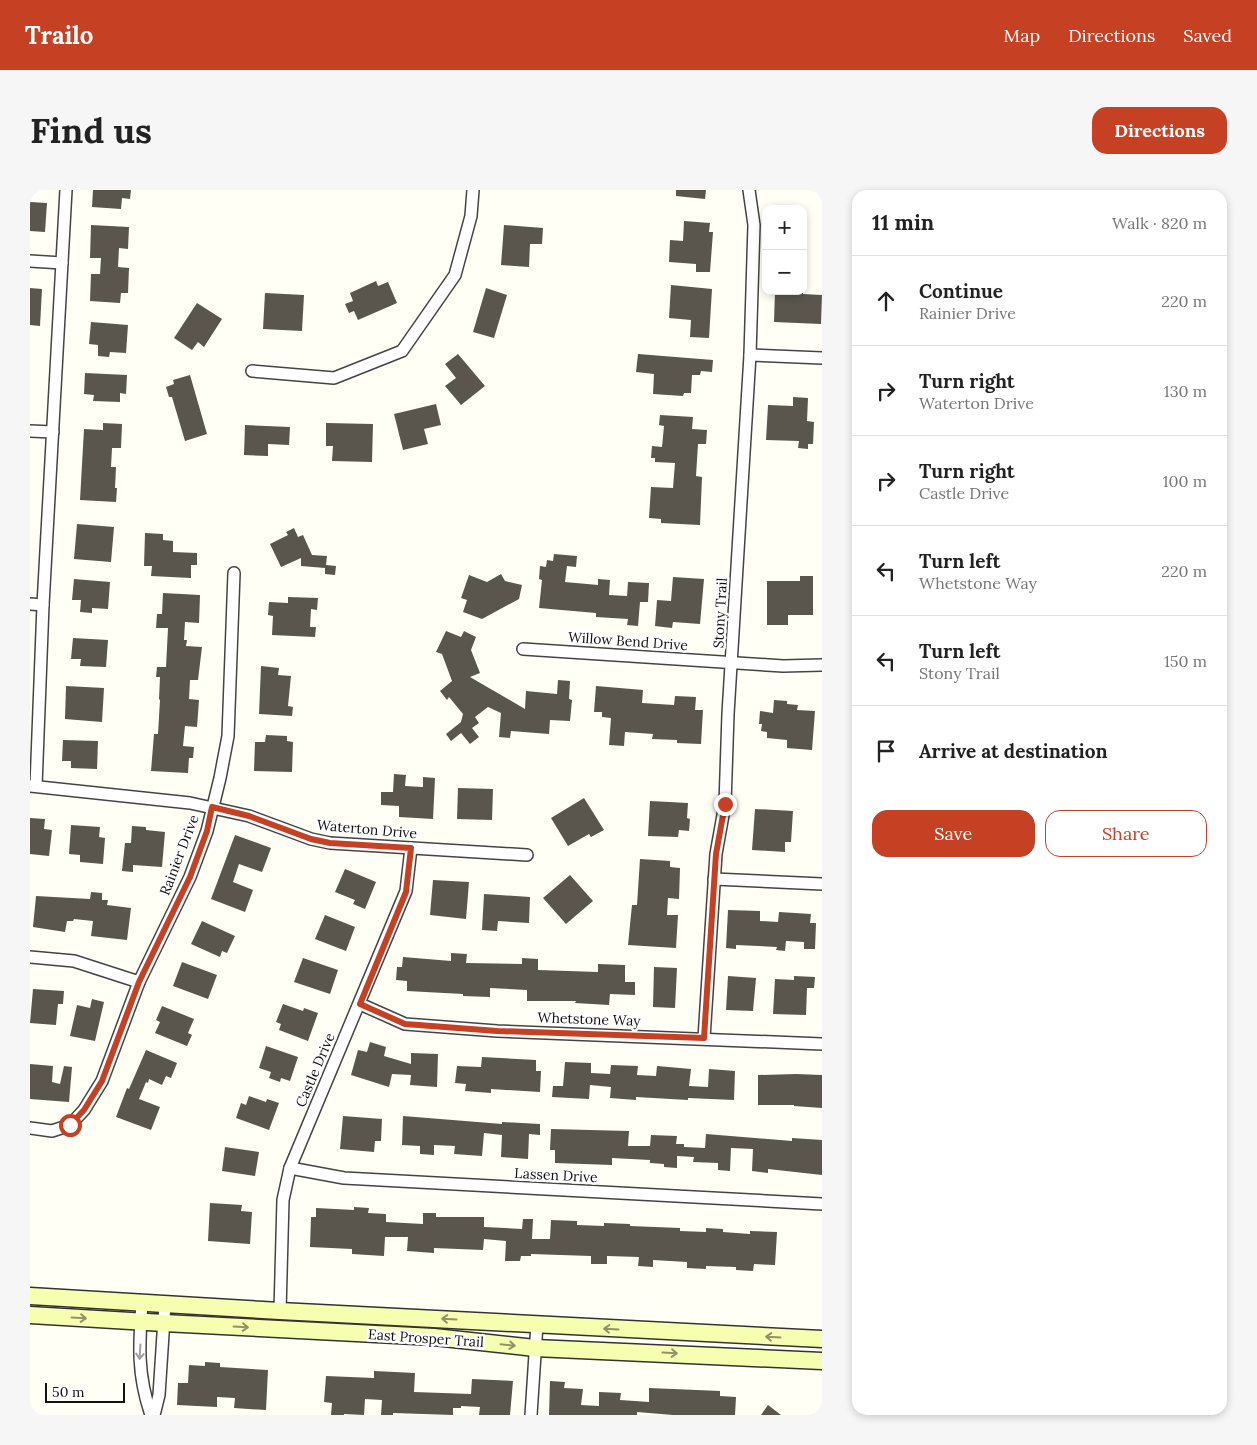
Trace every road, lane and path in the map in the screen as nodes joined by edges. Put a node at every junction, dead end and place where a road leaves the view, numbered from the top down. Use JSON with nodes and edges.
{"nodes":[{"id":1,"x":66,"y":190,"type":"edge"},
{"id":2,"x":473,"y":190,"type":"edge"},
{"id":3,"x":749,"y":190,"type":"edge"},
{"id":4,"x":30,"y":260,"type":"edge"},
{"id":5,"x":62,"y":263,"type":"junction"},
{"id":6,"x":750,"y":355,"type":"junction"},
{"id":7,"x":822,"y":358,"type":"edge"},
{"id":8,"x":252,"y":371,"type":"dead end"},
{"id":9,"x":30,"y":431,"type":"edge"},
{"id":10,"x":53,"y":432,"type":"junction"},
{"id":11,"x":234,"y":573,"type":"dead end"},
{"id":12,"x":30,"y":604,"type":"edge"},
{"id":13,"x":43,"y":605,"type":"junction"},
{"id":14,"x":523,"y":649,"type":"dead end"},
{"id":15,"x":732,"y":662,"type":"junction"},
{"id":16,"x":822,"y":665,"type":"edge"},
{"id":17,"x":33,"y":786,"type":"edge"},
{"id":18,"x":212,"y":807,"type":"junction"},
{"id":19,"x":411,"y":848,"type":"junction"},
{"id":20,"x":527,"y":855,"type":"dead end"},
{"id":21,"x":714,"y":879,"type":"junction"},
{"id":22,"x":822,"y":884,"type":"edge"},
{"id":23,"x":30,"y":956,"type":"edge"},
{"id":24,"x":139,"y":982,"type":"junction"},
{"id":25,"x":360,"y":1004,"type":"junction"},
{"id":26,"x":704,"y":1038,"type":"junction"},
{"id":27,"x":822,"y":1044,"type":"edge"},
{"id":28,"x":30,"y":1128,"type":"edge"},
{"id":29,"x":290,"y":1168,"type":"junction"},
{"id":30,"x":822,"y":1204,"type":"edge"},
{"id":31,"x":30,"y":1296,"type":"edge"},
{"id":32,"x":142,"y":1303,"type":"junction"},
{"id":33,"x":165,"y":1304,"type":"junction"},
{"id":34,"x":280,"y":1311,"type":"junction"},
{"id":35,"x":30,"y":1314,"type":"edge"},
{"id":36,"x":141,"y":1322,"type":"junction"},
{"id":37,"x":164,"y":1323,"type":"junction"},
{"id":38,"x":537,"y":1324,"type":"junction"},
{"id":39,"x":822,"y":1339,"type":"edge"},
{"id":40,"x":535,"y":1348,"type":"junction"},
{"id":41,"x":822,"y":1361,"type":"edge"},
{"id":42,"x":153,"y":1415,"type":"edge"},
{"id":43,"x":531,"y":1415,"type":"edge"}],
"edges":[{"from":1,"to":5,"type":"street"},
{"from":2,"to":8,"type":"street"},
{"from":3,"to":6,"type":"street","name":"Stony Trail"},
{"from":4,"to":5,"type":"street"},
{"from":5,"to":10,"type":"street"},
{"from":6,"to":7,"type":"street"},
{"from":6,"to":15,"type":"street","name":"Stony Trail"},
{"from":9,"to":10,"type":"street"},
{"from":10,"to":13,"type":"street"},
{"from":11,"to":18,"type":"street","name":"Rainier Drive"},
{"from":12,"to":13,"type":"street"},
{"from":13,"to":17,"type":"street"},
{"from":14,"to":15,"type":"street","name":"Willow Bend Drive"},
{"from":15,"to":16,"type":"street","name":"Willow Bend Drive"},
{"from":15,"to":21,"type":"street","name":"Stony Trail"},
{"from":17,"to":18,"type":"street","name":"Waterton Drive"},
{"from":18,"to":19,"type":"street","name":"Waterton Drive"},
{"from":18,"to":24,"type":"street","name":"Rainier Drive"},
{"from":19,"to":20,"type":"street","name":"Waterton Drive"},
{"from":19,"to":25,"type":"street","name":"Castle Drive"},
{"from":21,"to":22,"type":"street"},
{"from":21,"to":26,"type":"street","name":"Stony Trail"},
{"from":23,"to":24,"type":"street"},
{"from":24,"to":28,"type":"street","name":"Rainier Drive"},
{"from":25,"to":26,"type":"street","name":"Whetstone Way"},
{"from":25,"to":29,"type":"street","name":"Castle Drive"},
{"from":26,"to":27,"type":"street","name":"Whetstone Way"},
{"from":29,"to":30,"type":"street","name":"Lassen Drive"},
{"from":29,"to":34,"type":"street","name":"Castle Drive"},
{"from":31,"to":32,"type":"main road","name":"East Prosper Trail"},
{"from":32,"to":33,"type":"main road","name":"East Prosper Trail"},
{"from":32,"to":36,"type":"street"},
{"from":33,"to":34,"type":"main road","name":"East Prosper Trail"},
{"from":33,"to":37,"type":"street"},
{"from":38,"to":34,"type":"main road","name":"East Prosper Trail","one_way":true},
{"from":35,"to":36,"type":"main road","name":"East Prosper Trail","one_way":true},
{"from":36,"to":37,"type":"main road","name":"East Prosper Trail"},
{"from":36,"to":42,"type":"street","one_way":true},
{"from":37,"to":40,"type":"main road","name":"East Prosper Trail","one_way":true},
{"from":37,"to":42,"type":"street"},
{"from":39,"to":38,"type":"main road","name":"East Prosper Trail","one_way":true},
{"from":38,"to":40,"type":"street"},
{"from":40,"to":41,"type":"main road","name":"East Prosper Trail","one_way":true},
{"from":40,"to":43,"type":"street"}]}
